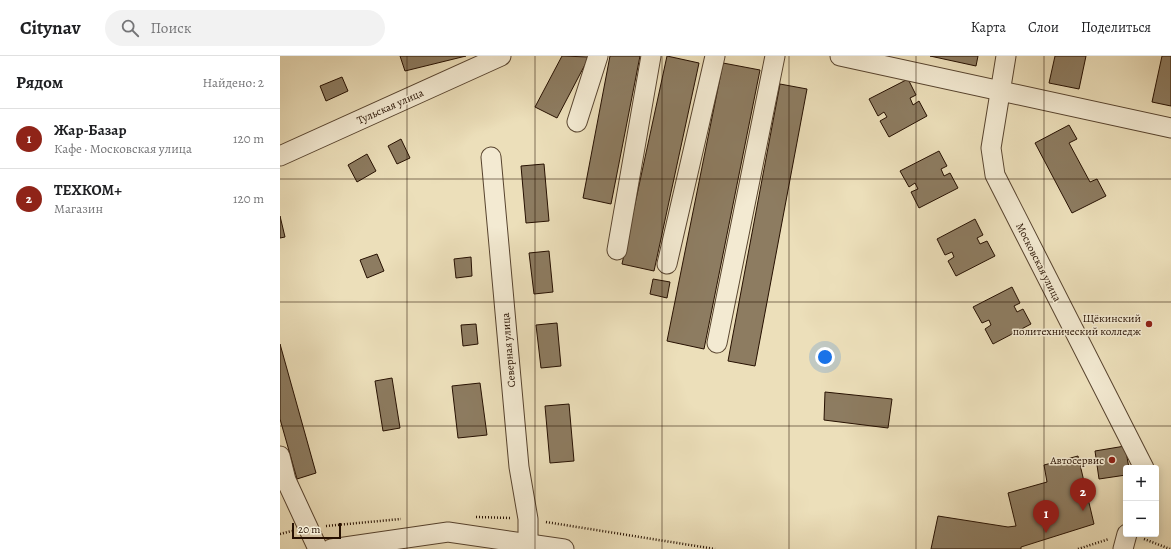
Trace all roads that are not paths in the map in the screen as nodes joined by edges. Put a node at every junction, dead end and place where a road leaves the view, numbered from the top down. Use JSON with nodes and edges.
{"nodes":[{"id":1,"x":501,"y":56,"type":"edge"},
{"id":2,"x":598,"y":56,"type":"edge"},
{"id":3,"x":651,"y":56,"type":"edge"},
{"id":4,"x":715,"y":56,"type":"edge"},
{"id":5,"x":775,"y":56,"type":"edge"},
{"id":6,"x":840,"y":56,"type":"edge"},
{"id":7,"x":1006,"y":56,"type":"edge"},
{"id":8,"x":1000,"y":90,"type":"junction"},
{"id":9,"x":577,"y":122,"type":"dead end"},
{"id":10,"x":1171,"y":128,"type":"edge"},
{"id":11,"x":280,"y":156,"type":"edge"},
{"id":12,"x":491,"y":157,"type":"dead end"},
{"id":13,"x":617,"y":250,"type":"dead end"},
{"id":14,"x":667,"y":264,"type":"dead end"},
{"id":15,"x":717,"y":343,"type":"dead end"},
{"id":16,"x":280,"y":456,"type":"edge"},
{"id":17,"x":1142,"y":465,"type":"edge"},
{"id":18,"x":283,"y":480,"type":"edge"},
{"id":19,"x":528,"y":543,"type":"junction"},
{"id":20,"x":318,"y":549,"type":"edge"},
{"id":21,"x":331,"y":549,"type":"edge"},
{"id":22,"x":564,"y":549,"type":"edge"}],
"edges":[{"from":1,"to":11,"type":"street","name":"Тульская улица"},
{"from":2,"to":9,"type":"street"},
{"from":3,"to":13,"type":"street"},
{"from":4,"to":14,"type":"street"},
{"from":5,"to":15,"type":"street"},
{"from":6,"to":8,"type":"street"},
{"from":7,"to":8,"type":"street","name":"Московская улица"},
{"from":8,"to":10,"type":"street"},
{"from":8,"to":17,"type":"street","name":"Московская улица"},
{"from":12,"to":19,"type":"street","name":"Северная улица"},
{"from":16,"to":18,"type":"street"},
{"from":18,"to":20,"type":"street"},
{"from":19,"to":21,"type":"street"},
{"from":19,"to":22,"type":"street"}]}
